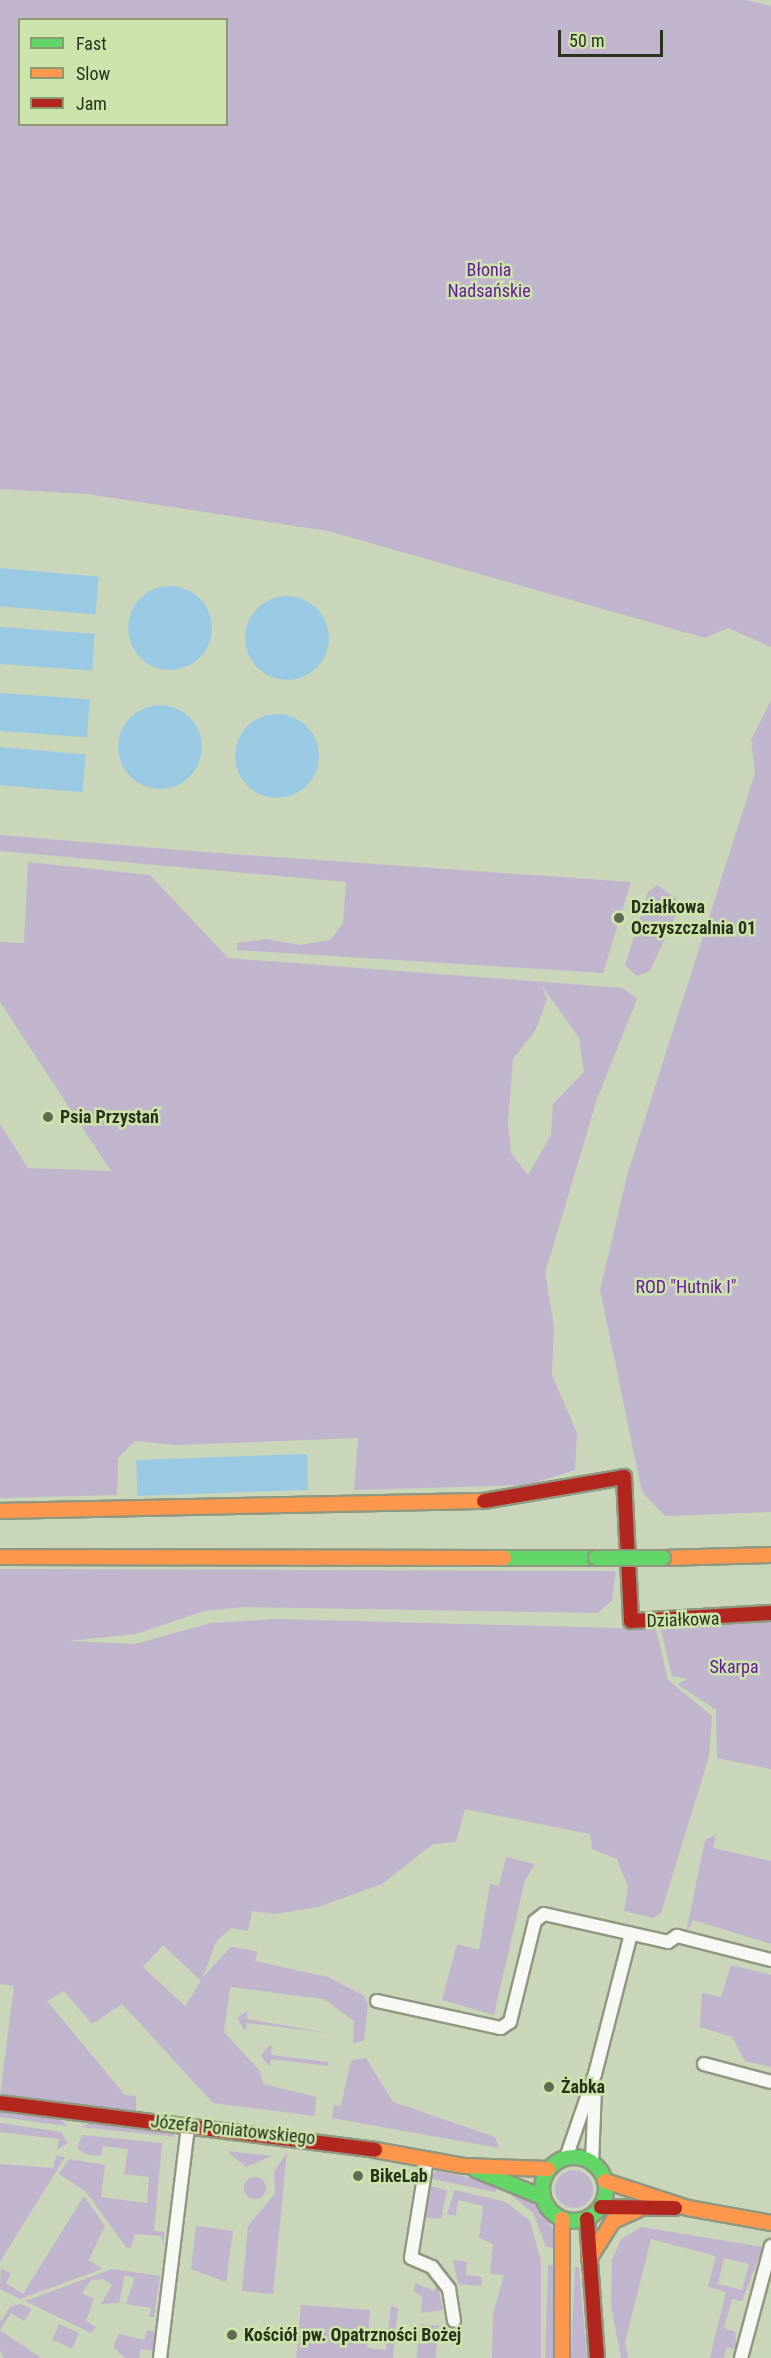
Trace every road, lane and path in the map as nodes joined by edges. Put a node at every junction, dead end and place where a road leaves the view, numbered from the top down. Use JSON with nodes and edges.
{"nodes":[{"id":1,"x":0,"y":1511,"type":"edge"},
{"id":2,"x":771,"y":1554,"type":"edge"},
{"id":3,"x":0,"y":1557,"type":"edge"},
{"id":4,"x":771,"y":1613,"type":"edge"},
{"id":5,"x":631,"y":1934,"type":"junction"},
{"id":6,"x":771,"y":1960,"type":"edge"},
{"id":7,"x":377,"y":2001,"type":"dead end"},
{"id":8,"x":704,"y":2064,"type":"dead end"},
{"id":9,"x":595,"y":2074,"type":"junction"},
{"id":10,"x":771,"y":2082,"type":"edge"},
{"id":11,"x":0,"y":2103,"type":"edge"},
{"id":12,"x":188,"y":2125,"type":"junction"},
{"id":13,"x":566,"y":2158,"type":"junction"},
{"id":14,"x":427,"y":2159,"type":"junction"},
{"id":15,"x":592,"y":2163,"type":"junction"},
{"id":16,"x":464,"y":2166,"type":"junction"},
{"id":17,"x":548,"y":2169,"type":"junction"},
{"id":18,"x":605,"y":2181,"type":"junction"},
{"id":19,"x":542,"y":2197,"type":"junction"},
{"id":20,"x":601,"y":2207,"type":"junction"},
{"id":21,"x":644,"y":2208,"type":"junction"},
{"id":22,"x":688,"y":2208,"type":"junction"},
{"id":23,"x":562,"y":2219,"type":"junction"},
{"id":24,"x":587,"y":2219,"type":"junction"},
{"id":25,"x":771,"y":2223,"type":"edge"},
{"id":26,"x":771,"y":2246,"type":"edge"},
{"id":27,"x":589,"y":2260,"type":"junction"},
{"id":28,"x":454,"y":2321,"type":"dead end"},
{"id":29,"x":160,"y":2358,"type":"edge"},
{"id":30,"x":562,"y":2358,"type":"edge"},
{"id":31,"x":597,"y":2358,"type":"edge"},
{"id":32,"x":741,"y":2358,"type":"edge"}],
"edges":[{"from":1,"to":4,"type":"street","name":"Działkowa"},
{"from":2,"to":3,"type":"street","bridge":true},
{"from":5,"to":6,"type":"street"},
{"from":5,"to":7,"type":"street"},
{"from":5,"to":9,"type":"street"},
{"from":8,"to":10,"type":"street"},
{"from":9,"to":13,"type":"street"},
{"from":9,"to":15,"type":"street"},
{"from":11,"to":12,"type":"street","name":"Józefa Poniatowskiego"},
{"from":12,"to":14,"type":"street","name":"Józefa Poniatowskiego"},
{"from":12,"to":29,"type":"street"},
{"from":13,"to":15,"type":"street"},
{"from":13,"to":17,"type":"street"},
{"from":14,"to":16,"type":"street","name":"Józefa Poniatowskiego"},
{"from":14,"to":28,"type":"street"},
{"from":15,"to":18,"type":"street"},
{"from":16,"to":17,"type":"street","name":"Józefa Poniatowskiego"},
{"from":16,"to":19,"type":"street","name":"Józefa Poniatowskiego"},
{"from":17,"to":19,"type":"street"},
{"from":18,"to":20,"type":"street"},
{"from":18,"to":22,"type":"street"},
{"from":19,"to":23,"type":"street"},
{"from":20,"to":21,"type":"street"},
{"from":20,"to":24,"type":"street"},
{"from":21,"to":22,"type":"street"},
{"from":21,"to":27,"type":"street"},
{"from":22,"to":25,"type":"street"},
{"from":23,"to":24,"type":"street"},
{"from":23,"to":30,"type":"street"},
{"from":24,"to":27,"type":"street"},
{"from":26,"to":32,"type":"street"},
{"from":27,"to":31,"type":"street"}]}
